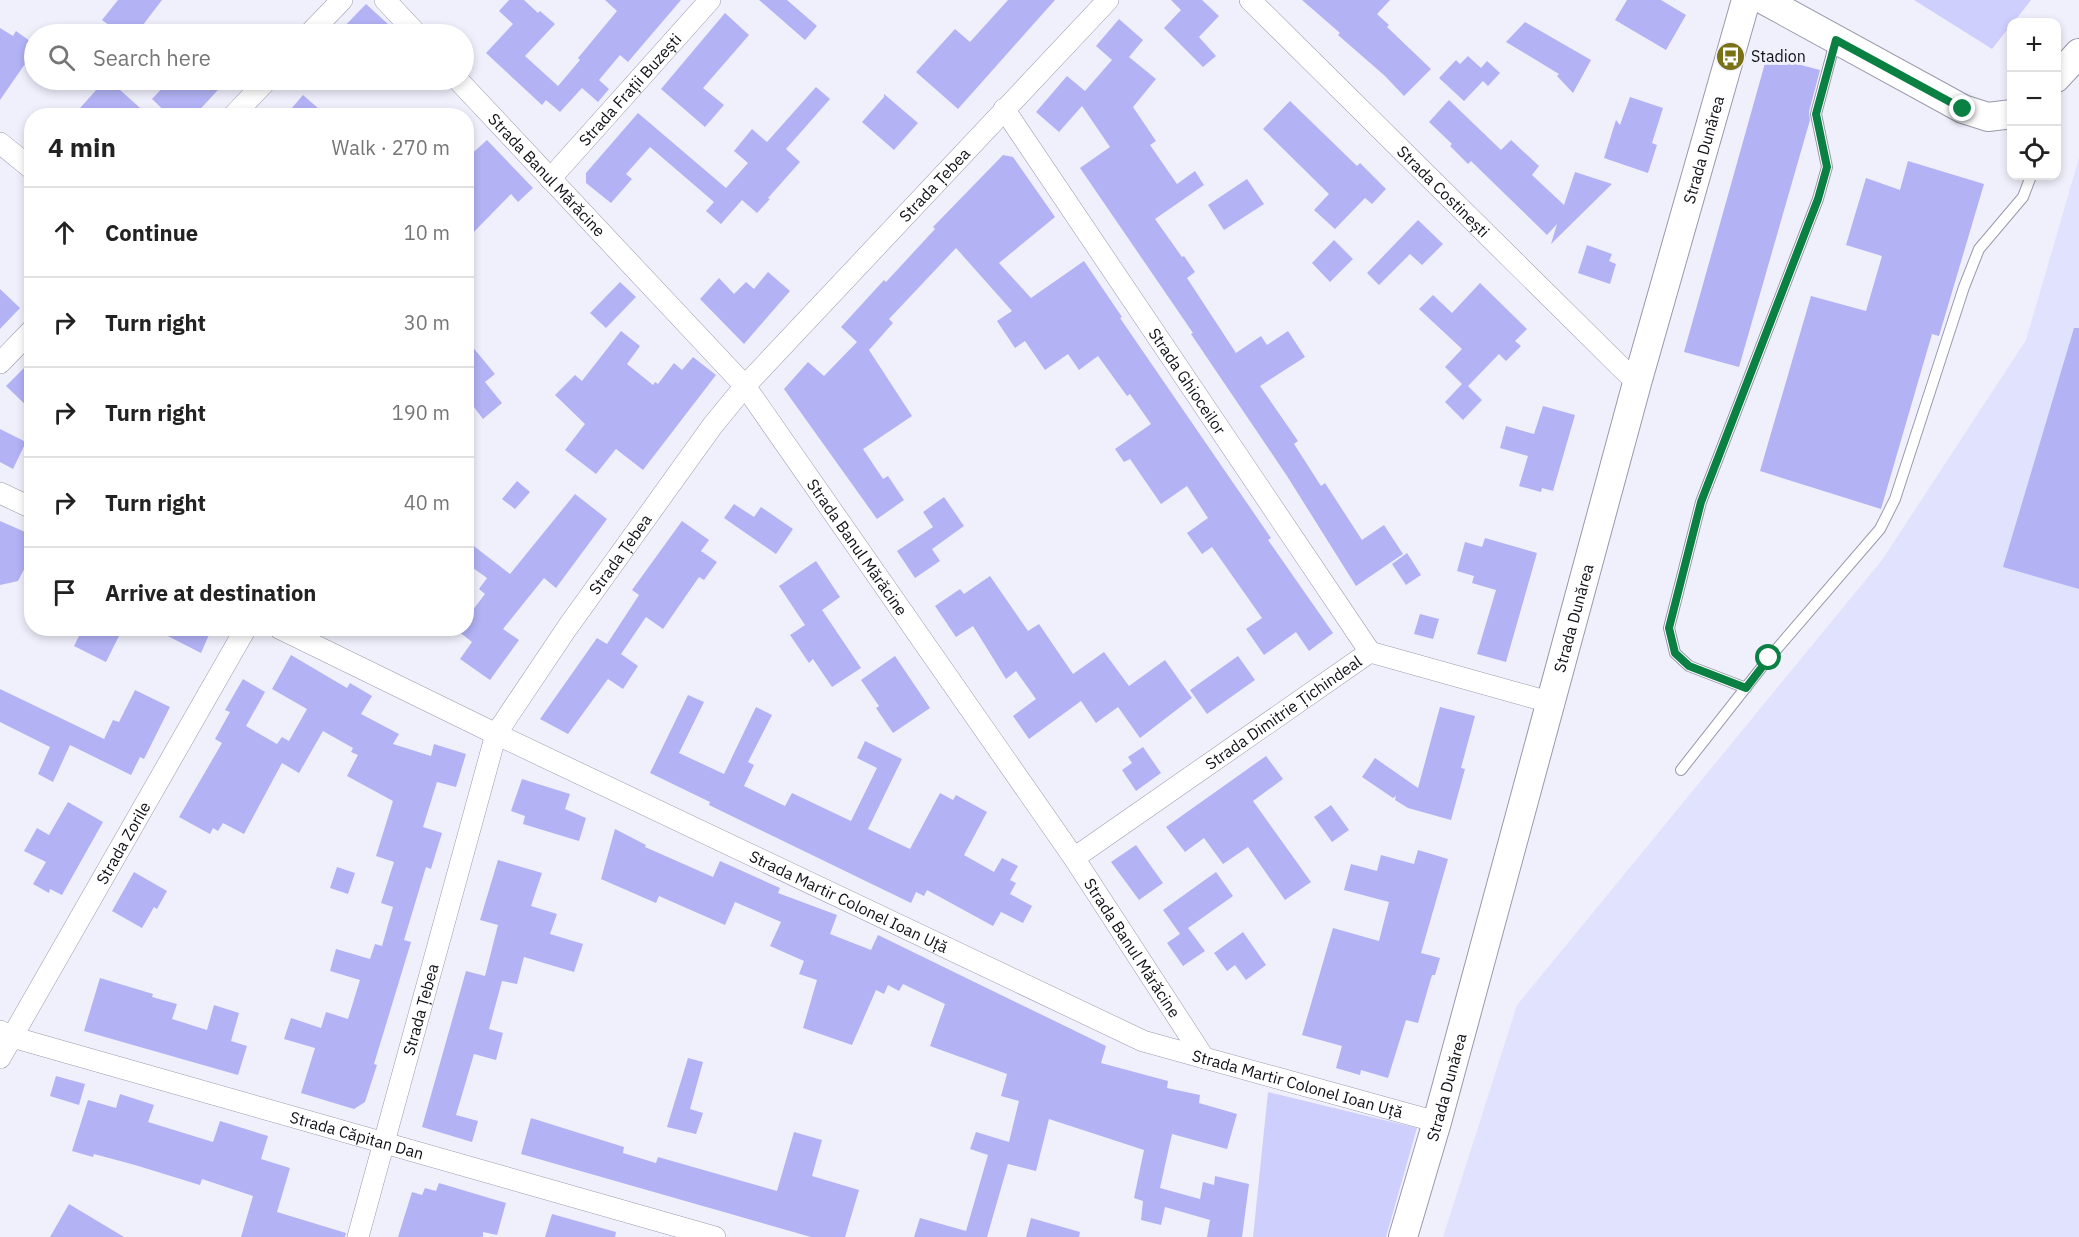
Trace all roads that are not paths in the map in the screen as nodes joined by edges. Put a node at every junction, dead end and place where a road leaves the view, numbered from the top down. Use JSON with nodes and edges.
{"nodes":[{"id":1,"x":342,"y":0,"type":"edge"},
{"id":2,"x":385,"y":0,"type":"edge"},
{"id":3,"x":710,"y":0,"type":"edge"},
{"id":4,"x":1108,"y":0,"type":"edge"},
{"id":5,"x":1250,"y":0,"type":"edge"},
{"id":6,"x":1746,"y":0,"type":"edge"},
{"id":7,"x":1764,"y":0,"type":"edge"},
{"id":8,"x":319,"y":24,"type":"edge"},
{"id":9,"x":408,"y":24,"type":"edge"},
{"id":10,"x":1836,"y":40,"type":"junction"},
{"id":11,"x":258,"y":90,"type":"edge"},
{"id":12,"x":467,"y":90,"type":"edge"},
{"id":13,"x":241,"y":108,"type":"edge"},
{"id":14,"x":1004,"y":109,"type":"junction"},
{"id":15,"x":2007,"y":115,"type":"edge"},
{"id":16,"x":0,"y":144,"type":"edge"},
{"id":17,"x":24,"y":163,"type":"edge"},
{"id":18,"x":550,"y":179,"type":"junction"},
{"id":19,"x":2030,"y":180,"type":"edge"},
{"id":20,"x":24,"y":338,"type":"edge"},
{"id":21,"x":0,"y":363,"type":"edge"},
{"id":22,"x":1637,"y":383,"type":"junction"},
{"id":23,"x":746,"y":386,"type":"junction"},
{"id":24,"x":0,"y":493,"type":"edge"},
{"id":25,"x":24,"y":504,"type":"edge"},
{"id":26,"x":241,"y":636,"type":"edge"},
{"id":27,"x":295,"y":636,"type":"edge"},
{"id":28,"x":1371,"y":652,"type":"junction"},
{"id":29,"x":1746,"y":688,"type":"junction"},
{"id":30,"x":1549,"y":702,"type":"junction"},
{"id":31,"x":496,"y":734,"type":"junction"},
{"id":32,"x":1681,"y":770,"type":"dead end"},
{"id":33,"x":1074,"y":858,"type":"junction"},
{"id":34,"x":6,"y":1034,"type":"edge"},
{"id":35,"x":0,"y":1058,"type":"edge"},
{"id":36,"x":1204,"y":1059,"type":"junction"},
{"id":37,"x":1437,"y":1122,"type":"junction"},
{"id":38,"x":384,"y":1144,"type":"junction"},
{"id":39,"x":358,"y":1237,"type":"edge"},
{"id":40,"x":715,"y":1237,"type":"edge"},
{"id":41,"x":1403,"y":1237,"type":"edge"}],
"edges":[{"from":1,"to":8,"type":"street"},
{"from":2,"to":9,"type":"street"},
{"from":3,"to":18,"type":"street","name":"Strada Frații Buzești"},
{"from":4,"to":14,"type":"street","name":"Strada Țebea"},
{"from":5,"to":22,"type":"street","name":"Strada Costinești"},
{"from":6,"to":22,"type":"street","name":"Strada Dunărea"},
{"from":7,"to":10,"type":"street"},
{"from":10,"to":15,"type":"street"},
{"from":10,"to":29,"type":"lane"},
{"from":11,"to":13,"type":"street"},
{"from":12,"to":18,"type":"street","name":"Strada Banul Mărăcine"},
{"from":14,"to":23,"type":"street","name":"Strada Țebea"},
{"from":14,"to":28,"type":"street","name":"Strada Ghioceilor"},
{"from":16,"to":17,"type":"street"},
{"from":18,"to":23,"type":"street","name":"Strada Banul Mărăcine"},
{"from":19,"to":29,"type":"lane"},
{"from":20,"to":21,"type":"street"},
{"from":22,"to":30,"type":"street","name":"Strada Dunărea"},
{"from":23,"to":31,"type":"street","name":"Strada Țebea"},
{"from":23,"to":33,"type":"street","name":"Strada Banul Mărăcine"},
{"from":24,"to":25,"type":"street"},
{"from":26,"to":34,"type":"street","name":"Strada Zorile"},
{"from":27,"to":31,"type":"street","name":"Strada Martir Colonel Ioan Uță"},
{"from":28,"to":30,"type":"street","name":"Strada Dimitrie Țichindeal"},
{"from":28,"to":33,"type":"street","name":"Strada Dimitrie Țichindeal"},
{"from":29,"to":32,"type":"lane"},
{"from":30,"to":37,"type":"street","name":"Strada Dunărea"},
{"from":31,"to":36,"type":"street","name":"Strada Martir Colonel Ioan Uță"},
{"from":31,"to":38,"type":"street","name":"Strada Țebea"},
{"from":33,"to":36,"type":"street","name":"Strada Banul Mărăcine"},
{"from":34,"to":35,"type":"street","name":"Strada Zorile"},
{"from":34,"to":38,"type":"street","name":"Strada Căpitan Dan"},
{"from":36,"to":37,"type":"street","name":"Strada Martir Colonel Ioan Uță"},
{"from":37,"to":41,"type":"street","name":"Strada Dunărea"},
{"from":38,"to":39,"type":"street","name":"Strada Țebea"},
{"from":38,"to":40,"type":"street","name":"Strada Căpitan Dan"}]}
